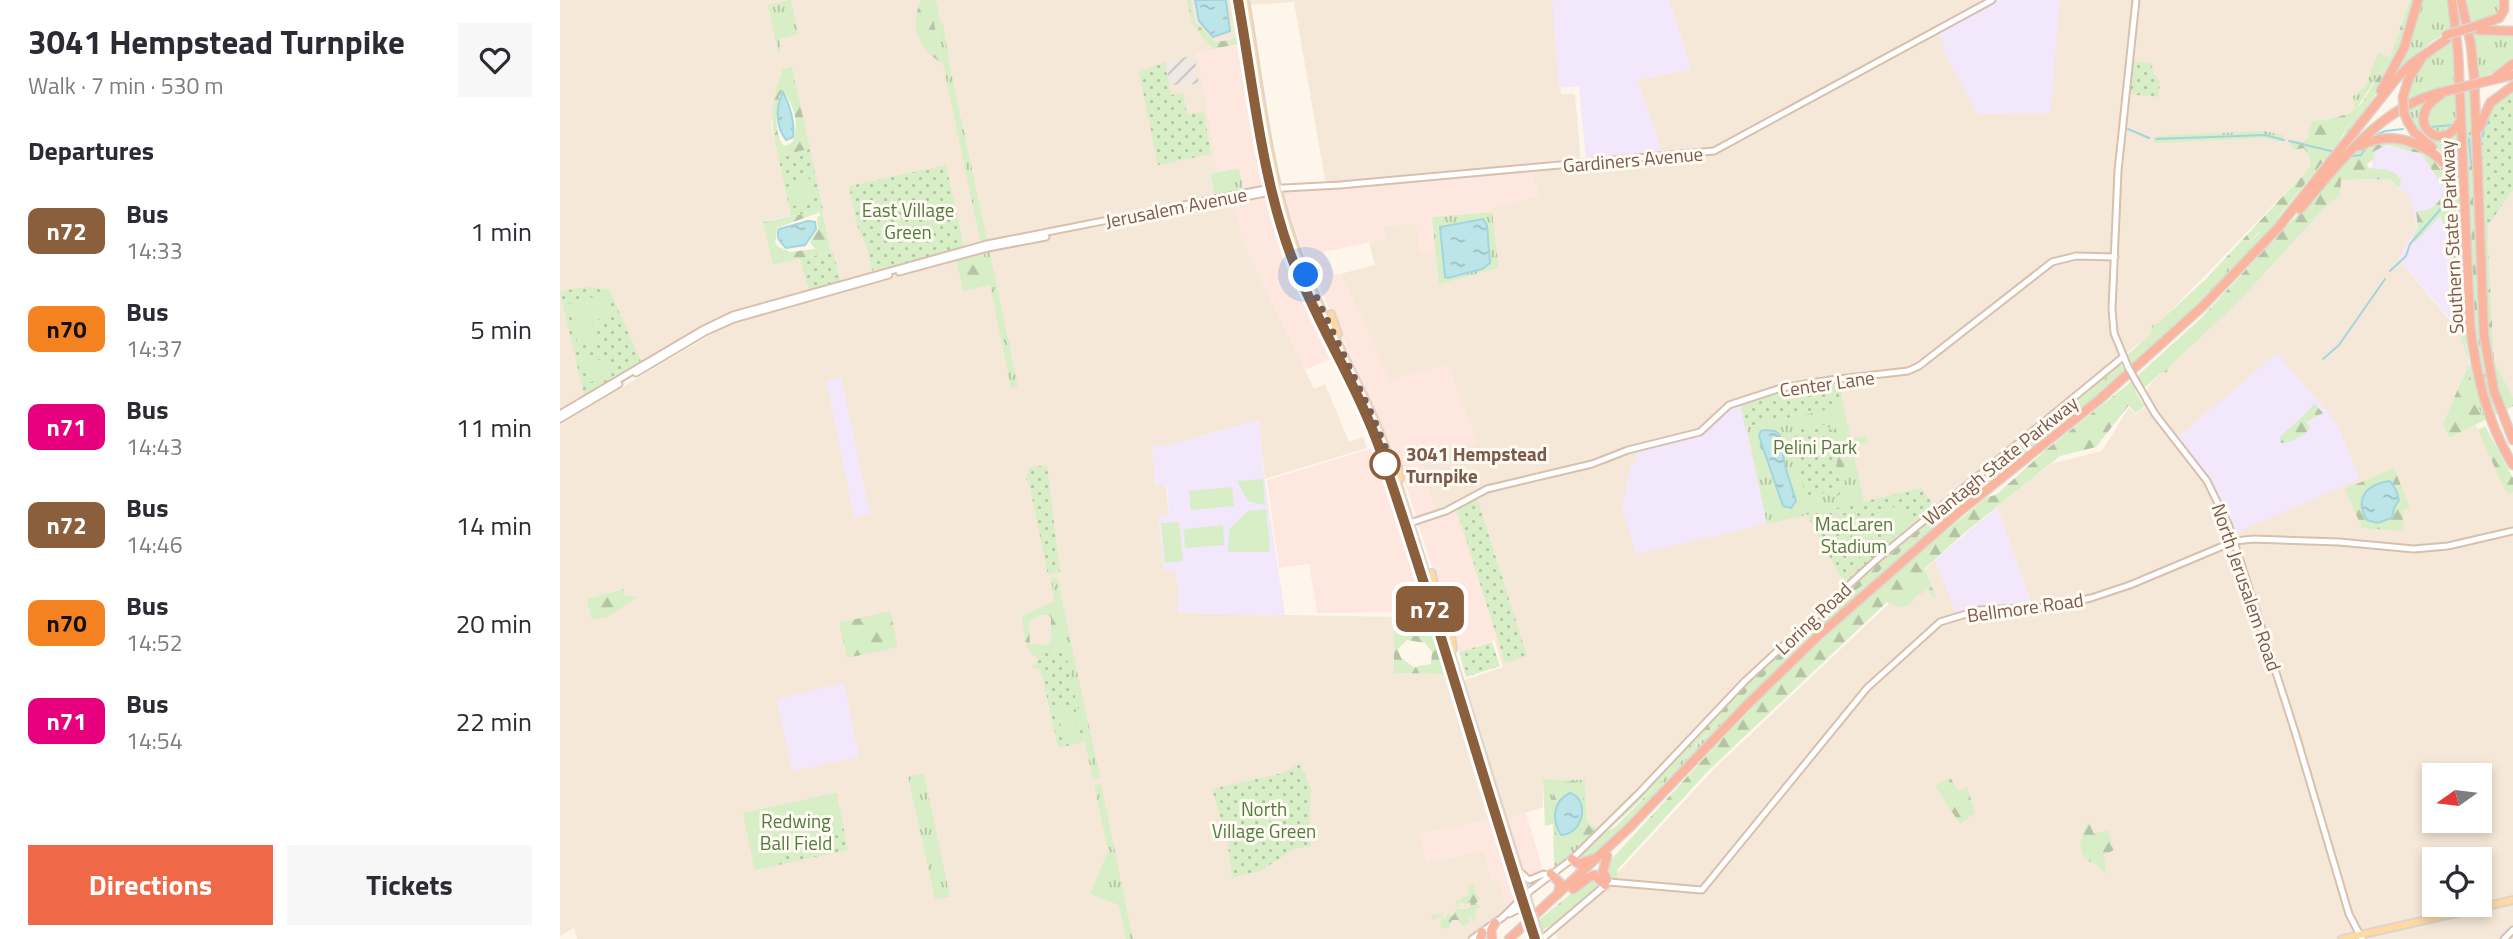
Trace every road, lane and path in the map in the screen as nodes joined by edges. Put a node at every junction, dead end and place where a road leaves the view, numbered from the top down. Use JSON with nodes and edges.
{"nodes":[{"id":1,"x":1238,"y":0,"type":"edge"},
{"id":2,"x":1245,"y":0,"type":"edge"},
{"id":3,"x":1992,"y":0,"type":"edge"},
{"id":4,"x":2136,"y":0,"type":"edge"},
{"id":5,"x":2418,"y":0,"type":"edge"},
{"id":6,"x":2459,"y":0,"type":"edge"},
{"id":7,"x":2504,"y":0,"type":"edge"},
{"id":8,"x":2476,"y":28,"type":"junction"},
{"id":9,"x":2513,"y":31,"type":"edge"},
{"id":10,"x":2447,"y":37,"type":"junction"},
{"id":11,"x":2424,"y":54,"type":"junction"},
{"id":12,"x":2411,"y":64,"type":"junction"},
{"id":13,"x":2513,"y":64,"type":"edge"},
{"id":14,"x":2513,"y":75,"type":"edge"},
{"id":15,"x":2490,"y":80,"type":"junction"},
{"id":16,"x":2513,"y":86,"type":"edge"},
{"id":17,"x":2447,"y":91,"type":"junction"},
{"id":18,"x":2371,"y":110,"type":"junction"},
{"id":19,"x":2461,"y":118,"type":"junction"},
{"id":20,"x":2476,"y":135,"type":"junction"},
{"id":21,"x":2348,"y":153,"type":"junction"},
{"id":22,"x":2455,"y":176,"type":"junction"},
{"id":23,"x":1274,"y":190,"type":"junction"},
{"id":24,"x":2464,"y":211,"type":"junction"},
{"id":25,"x":2115,"y":257,"type":"junction"},
{"id":26,"x":1331,"y":314,"type":"dead end"},
{"id":27,"x":2123,"y":357,"type":"junction"},
{"id":28,"x":1348,"y":362,"type":"junction"},
{"id":29,"x":1373,"y":405,"type":"dead end"},
{"id":30,"x":560,"y":417,"type":"edge"},
{"id":31,"x":1377,"y":425,"type":"junction"},
{"id":32,"x":2513,"y":440,"type":"edge"},
{"id":33,"x":1384,"y":452,"type":"junction"},
{"id":34,"x":2513,"y":465,"type":"edge"},
{"id":35,"x":1398,"y":466,"type":"dead end"},
{"id":36,"x":1401,"y":494,"type":"junction"},
{"id":37,"x":1407,"y":524,"type":"junction"},
{"id":38,"x":2513,"y":531,"type":"edge"},
{"id":39,"x":2235,"y":541,"type":"junction"},
{"id":40,"x":1432,"y":573,"type":"dead end"},
{"id":41,"x":1437,"y":609,"type":"junction"},
{"id":42,"x":1451,"y":634,"type":"dead end"},
{"id":43,"x":1456,"y":668,"type":"junction"},
{"id":44,"x":1606,"y":854,"type":"junction"},
{"id":45,"x":1572,"y":859,"type":"junction"},
{"id":46,"x":1519,"y":870,"type":"junction"},
{"id":47,"x":1549,"y":874,"type":"junction"},
{"id":48,"x":1607,"y":884,"type":"junction"},
{"id":49,"x":1573,"y":889,"type":"junction"},
{"id":50,"x":1524,"y":896,"type":"junction"},
{"id":51,"x":1555,"y":899,"type":"junction"},
{"id":52,"x":2513,"y":900,"type":"edge"},
{"id":53,"x":1529,"y":914,"type":"junction"},
{"id":54,"x":1499,"y":920,"type":"junction"},
{"id":55,"x":1555,"y":928,"type":"junction"},
{"id":56,"x":2513,"y":930,"type":"edge"},
{"id":57,"x":1535,"y":932,"type":"edge"},
{"id":58,"x":1483,"y":934,"type":"edge"},
{"id":59,"x":2360,"y":937,"type":"edge"},
{"id":60,"x":1472,"y":939,"type":"edge"},
{"id":61,"x":1492,"y":939,"type":"edge"},
{"id":62,"x":1509,"y":939,"type":"edge"},
{"id":63,"x":1516,"y":939,"type":"edge"},
{"id":64,"x":1541,"y":939,"type":"edge"},
{"id":65,"x":2342,"y":939,"type":"edge"},
{"id":66,"x":2504,"y":939,"type":"edge"}],
"edges":[{"from":1,"to":23,"type":"main road"},
{"from":2,"to":23,"type":"main road"},
{"from":3,"to":23,"type":"main road","name":"Gardiners Avenue"},
{"from":4,"to":25,"type":"main road","name":"North Jerusalem Road"},
{"from":5,"to":18,"type":"highway"},
{"from":6,"to":19,"type":"highway","name":"Southern State Parkway"},
{"from":6,"to":20,"type":"highway","name":"Southern State Parkway"},
{"from":7,"to":8,"type":"highway"},
{"from":8,"to":9,"type":"highway","name":"Wantagh State Parkway"},
{"from":8,"to":10,"type":"highway","name":"Wantagh State Parkway","bridge":true},
{"from":10,"to":11,"type":"highway","name":"Wantagh State Parkway"},
{"from":10,"to":12,"type":"highway"},
{"from":11,"to":12,"type":"highway","name":"Wantagh State Parkway"},
{"from":11,"to":22,"type":"highway","bridge":true},
{"from":12,"to":18,"type":"highway","name":"Wantagh State Parkway"},
{"from":13,"to":15,"type":"highway"},
{"from":14,"to":15,"type":"highway","name":"Wantagh State Parkway"},
{"from":15,"to":17,"type":"highway","name":"Wantagh State Parkway","bridge":true},
{"from":16,"to":20,"type":"highway"},
{"from":17,"to":19,"type":"highway"},
{"from":17,"to":21,"type":"highway","name":"Wantagh State Parkway"},
{"from":18,"to":44,"type":"highway","name":"Wantagh State Parkway"},
{"from":19,"to":24,"type":"highway","name":"Southern State Parkway"},
{"from":20,"to":32,"type":"highway","name":"Southern State Parkway"},
{"from":21,"to":22,"type":"highway"},
{"from":21,"to":44,"type":"highway","name":"Wantagh State Parkway"},
{"from":22,"to":24,"type":"highway"},
{"from":23,"to":28,"type":"main road"},
{"from":23,"to":30,"type":"main road","name":"Jerusalem Avenue"},
{"from":23,"to":33,"type":"main road"},
{"from":24,"to":34,"type":"highway","name":"Southern State Parkway"},
{"from":25,"to":27,"type":"main road","name":"North Jerusalem Road"},
{"from":25,"to":37,"type":"main road","name":"Center Lane"},
{"from":26,"to":28,"type":"main road"},
{"from":27,"to":39,"type":"main road","name":"North Jerusalem Road","bridge":true},
{"from":27,"to":45,"type":"main road","name":"Loring Road"},
{"from":28,"to":31,"type":"main road"},
{"from":29,"to":31,"type":"main road"},
{"from":31,"to":33,"type":"main road"},
{"from":33,"to":36,"type":"main road"},
{"from":33,"to":37,"type":"main road"},
{"from":35,"to":36,"type":"main road"},
{"from":36,"to":37,"type":"main road"},
{"from":37,"to":41,"type":"main road"},
{"from":37,"to":50,"type":"main road"},
{"from":38,"to":39,"type":"main road","name":"Bellmore Road"},
{"from":39,"to":48,"type":"main road","name":"Bellmore Road"},
{"from":39,"to":59,"type":"main road","name":"North Jerusalem Road"},
{"from":40,"to":41,"type":"main road"},
{"from":41,"to":43,"type":"main road"},
{"from":42,"to":43,"type":"main road"},
{"from":43,"to":46,"type":"main road"},
{"from":44,"to":45,"type":"highway"},
{"from":44,"to":48,"type":"highway"},
{"from":44,"to":49,"type":"highway","name":"Wantagh State Parkway"},
{"from":44,"to":51,"type":"highway","name":"Wantagh State Parkway"},
{"from":45,"to":47,"type":"main road","name":"Loring Road"},
{"from":46,"to":47,"type":"main road"},
{"from":46,"to":50,"type":"main road"},
{"from":47,"to":50,"type":"main road","name":"Loring Road"},
{"from":47,"to":51,"type":"highway"},
{"from":48,"to":49,"type":"highway"},
{"from":48,"to":55,"type":"main road"},
{"from":49,"to":63,"type":"highway","name":"Wantagh State Parkway"},
{"from":50,"to":53,"type":"main road"},
{"from":50,"to":54,"type":"main road","name":"Loring Road"},
{"from":51,"to":62,"type":"highway","name":"Wantagh State Parkway"},
{"from":52,"to":59,"type":"main road"},
{"from":53,"to":54,"type":"main road"},
{"from":53,"to":57,"type":"main road","bridge":true},
{"from":54,"to":58,"type":"main road","name":"Loring Road"},
{"from":54,"to":61,"type":"highway"},
{"from":55,"to":57,"type":"main road"},
{"from":55,"to":64,"type":"main road"},
{"from":56,"to":66,"type":"main road"},
{"from":57,"to":64,"type":"main road"},
{"from":58,"to":60,"type":"main road","name":"Loring Road"},
{"from":58,"to":61,"type":"highway"},
{"from":59,"to":65,"type":"main road"}]}
